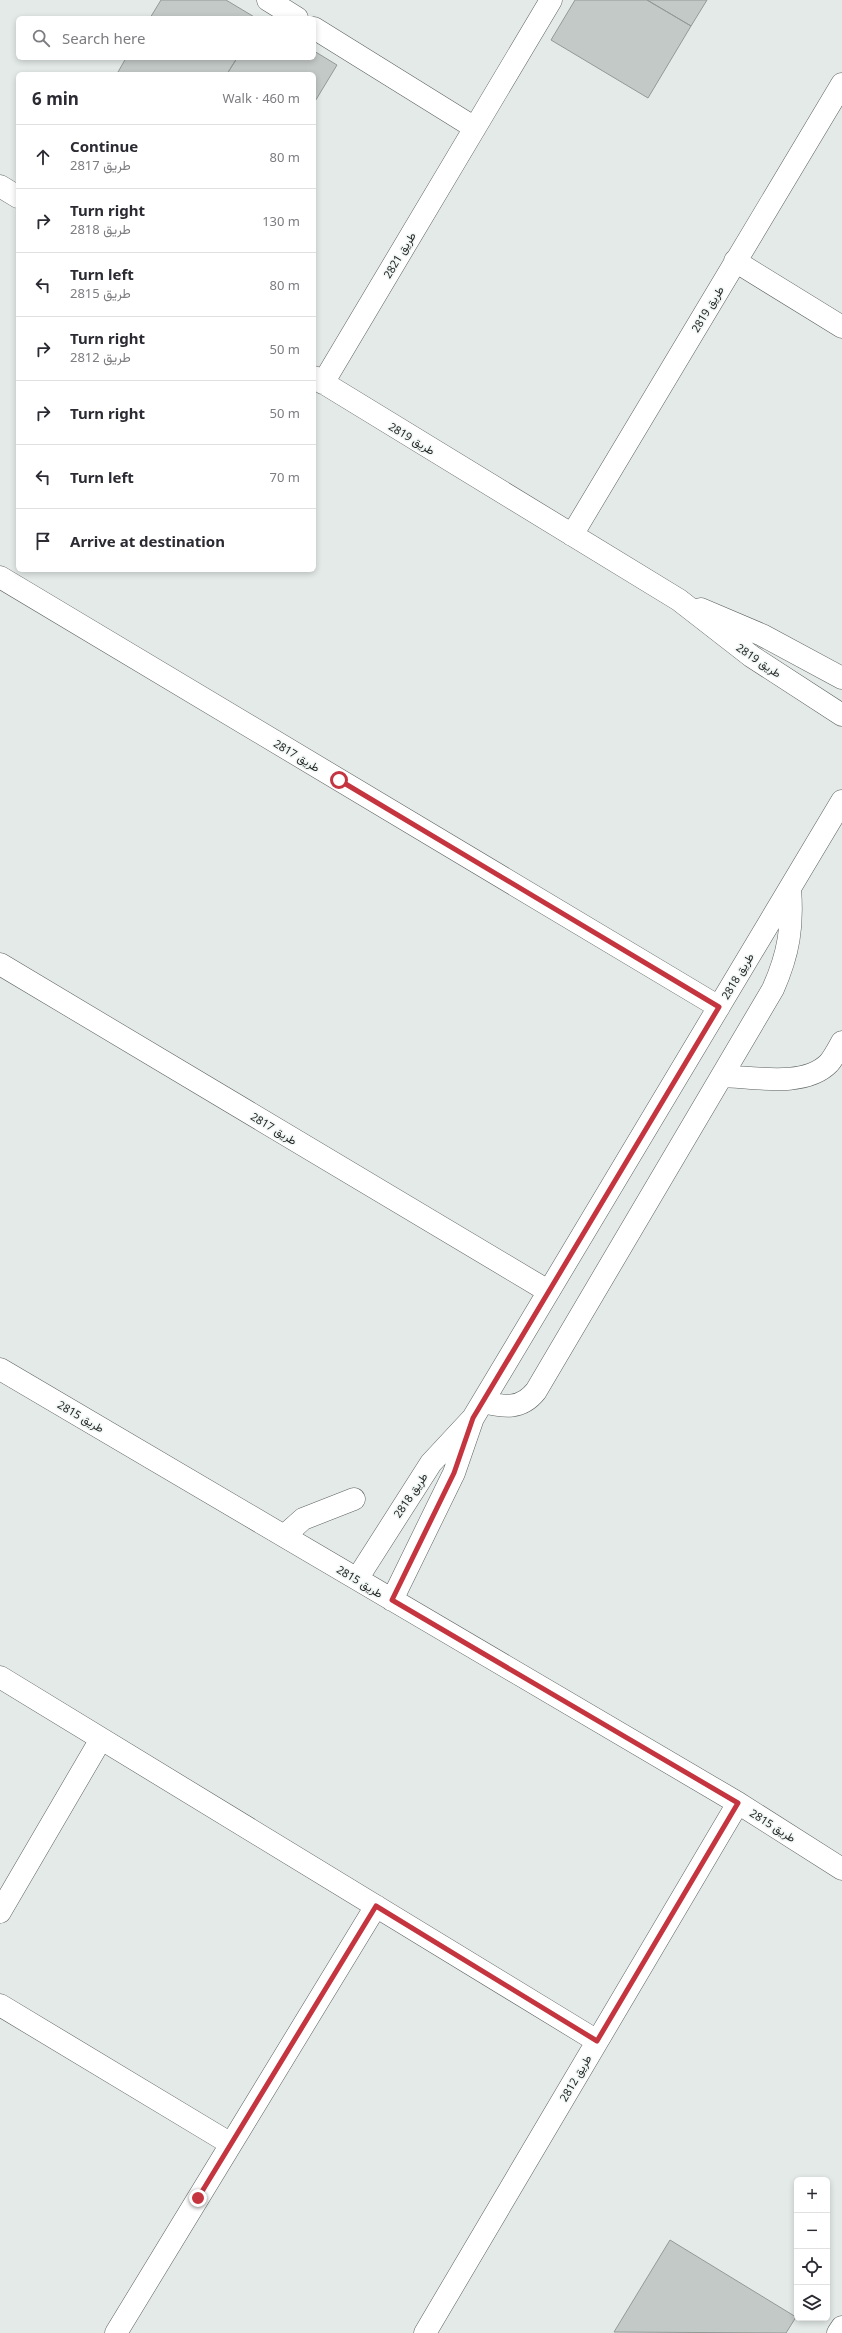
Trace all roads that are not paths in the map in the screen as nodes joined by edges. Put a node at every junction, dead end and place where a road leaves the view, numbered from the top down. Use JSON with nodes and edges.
{"nodes":[{"id":1,"x":268,"y":0,"type":"edge"},
{"id":2,"x":551,"y":0,"type":"edge"},
{"id":3,"x":294,"y":16,"type":"edge"},
{"id":4,"x":316,"y":29,"type":"edge"},
{"id":5,"x":842,"y":84,"type":"edge"},
{"id":6,"x":475,"y":128,"type":"junction"},
{"id":7,"x":0,"y":186,"type":"edge"},
{"id":8,"x":16,"y":196,"type":"edge"},
{"id":9,"x":735,"y":261,"type":"junction"},
{"id":10,"x":842,"y":327,"type":"edge"},
{"id":11,"x":318,"y":380,"type":"edge"},
{"id":12,"x":572,"y":536,"type":"junction"},
{"id":13,"x":0,"y":577,"type":"edge"},
{"id":14,"x":679,"y":600,"type":"junction"},
{"id":15,"x":842,"y":678,"type":"edge"},
{"id":16,"x":842,"y":715,"type":"edge"},
{"id":17,"x":842,"y":801,"type":"edge"},
{"id":18,"x":790,"y":888,"type":"junction"},
{"id":19,"x":0,"y":964,"type":"edge"},
{"id":20,"x":719,"y":1007,"type":"junction"},
{"id":21,"x":842,"y":1042,"type":"edge"},
{"id":22,"x":722,"y":1076,"type":"junction"},
{"id":23,"x":548,"y":1291,"type":"junction"},
{"id":24,"x":0,"y":1369,"type":"edge"},
{"id":25,"x":478,"y":1410,"type":"junction"},
{"id":26,"x":354,"y":1499,"type":"dead end"},
{"id":27,"x":284,"y":1536,"type":"junction"},
{"id":28,"x":357,"y":1579,"type":"junction"},
{"id":29,"x":392,"y":1600,"type":"junction"},
{"id":30,"x":0,"y":1677,"type":"edge"},
{"id":31,"x":101,"y":1739,"type":"junction"},
{"id":32,"x":738,"y":1803,"type":"junction"},
{"id":33,"x":842,"y":1869,"type":"edge"},
{"id":34,"x":376,"y":1906,"type":"junction"},
{"id":35,"x":0,"y":1912,"type":"edge"},
{"id":36,"x":0,"y":2004,"type":"edge"},
{"id":37,"x":597,"y":2041,"type":"junction"},
{"id":38,"x":231,"y":2144,"type":"junction"},
{"id":39,"x":842,"y":2327,"type":"edge"},
{"id":40,"x":116,"y":2333,"type":"edge"},
{"id":41,"x":425,"y":2333,"type":"edge"},
{"id":42,"x":838,"y":2333,"type":"edge"}],
"edges":[{"from":1,"to":3,"type":"street"},
{"from":2,"to":6,"type":"street","name":"طريق 2821"},
{"from":4,"to":6,"type":"street"},
{"from":5,"to":9,"type":"street","name":"طريق 2819"},
{"from":6,"to":11,"type":"street","name":"طريق 2821"},
{"from":7,"to":8,"type":"street"},
{"from":9,"to":10,"type":"street"},
{"from":9,"to":12,"type":"street","name":"طريق 2819"},
{"from":11,"to":12,"type":"street","name":"طريق 2819"},
{"from":12,"to":14,"type":"street","name":"طريق 2819"},
{"from":13,"to":20,"type":"street","name":"طريق 2817"},
{"from":14,"to":15,"type":"street","name":"طريق 2819"},
{"from":14,"to":16,"type":"street","name":"طريق 2819"},
{"from":17,"to":18,"type":"street","name":"طريق 2818"},
{"from":18,"to":20,"type":"street","name":"طريق 2818"},
{"from":18,"to":22,"type":"street"},
{"from":19,"to":23,"type":"street","name":"طريق 2817"},
{"from":20,"to":23,"type":"street","name":"طريق 2818"},
{"from":21,"to":22,"type":"street"},
{"from":22,"to":25,"type":"street"},
{"from":23,"to":25,"type":"street","name":"طريق 2818"},
{"from":24,"to":27,"type":"street","name":"طريق 2815"},
{"from":25,"to":28,"type":"street","name":"طريق 2818"},
{"from":25,"to":29,"type":"street","name":"طريق 2818"},
{"from":26,"to":27,"type":"street"},
{"from":27,"to":28,"type":"street","name":"طريق 2815"},
{"from":28,"to":29,"type":"street","name":"طريق 2815"},
{"from":29,"to":32,"type":"street","name":"طريق 2815"},
{"from":30,"to":31,"type":"street"},
{"from":31,"to":34,"type":"street"},
{"from":31,"to":35,"type":"street"},
{"from":32,"to":33,"type":"street","name":"طريق 2815"},
{"from":32,"to":37,"type":"street","name":"طريق 2812"},
{"from":34,"to":37,"type":"street"},
{"from":34,"to":38,"type":"street"},
{"from":36,"to":38,"type":"street"},
{"from":37,"to":41,"type":"street","name":"طريق 2812"},
{"from":38,"to":40,"type":"street"},
{"from":39,"to":42,"type":"street"}]}
